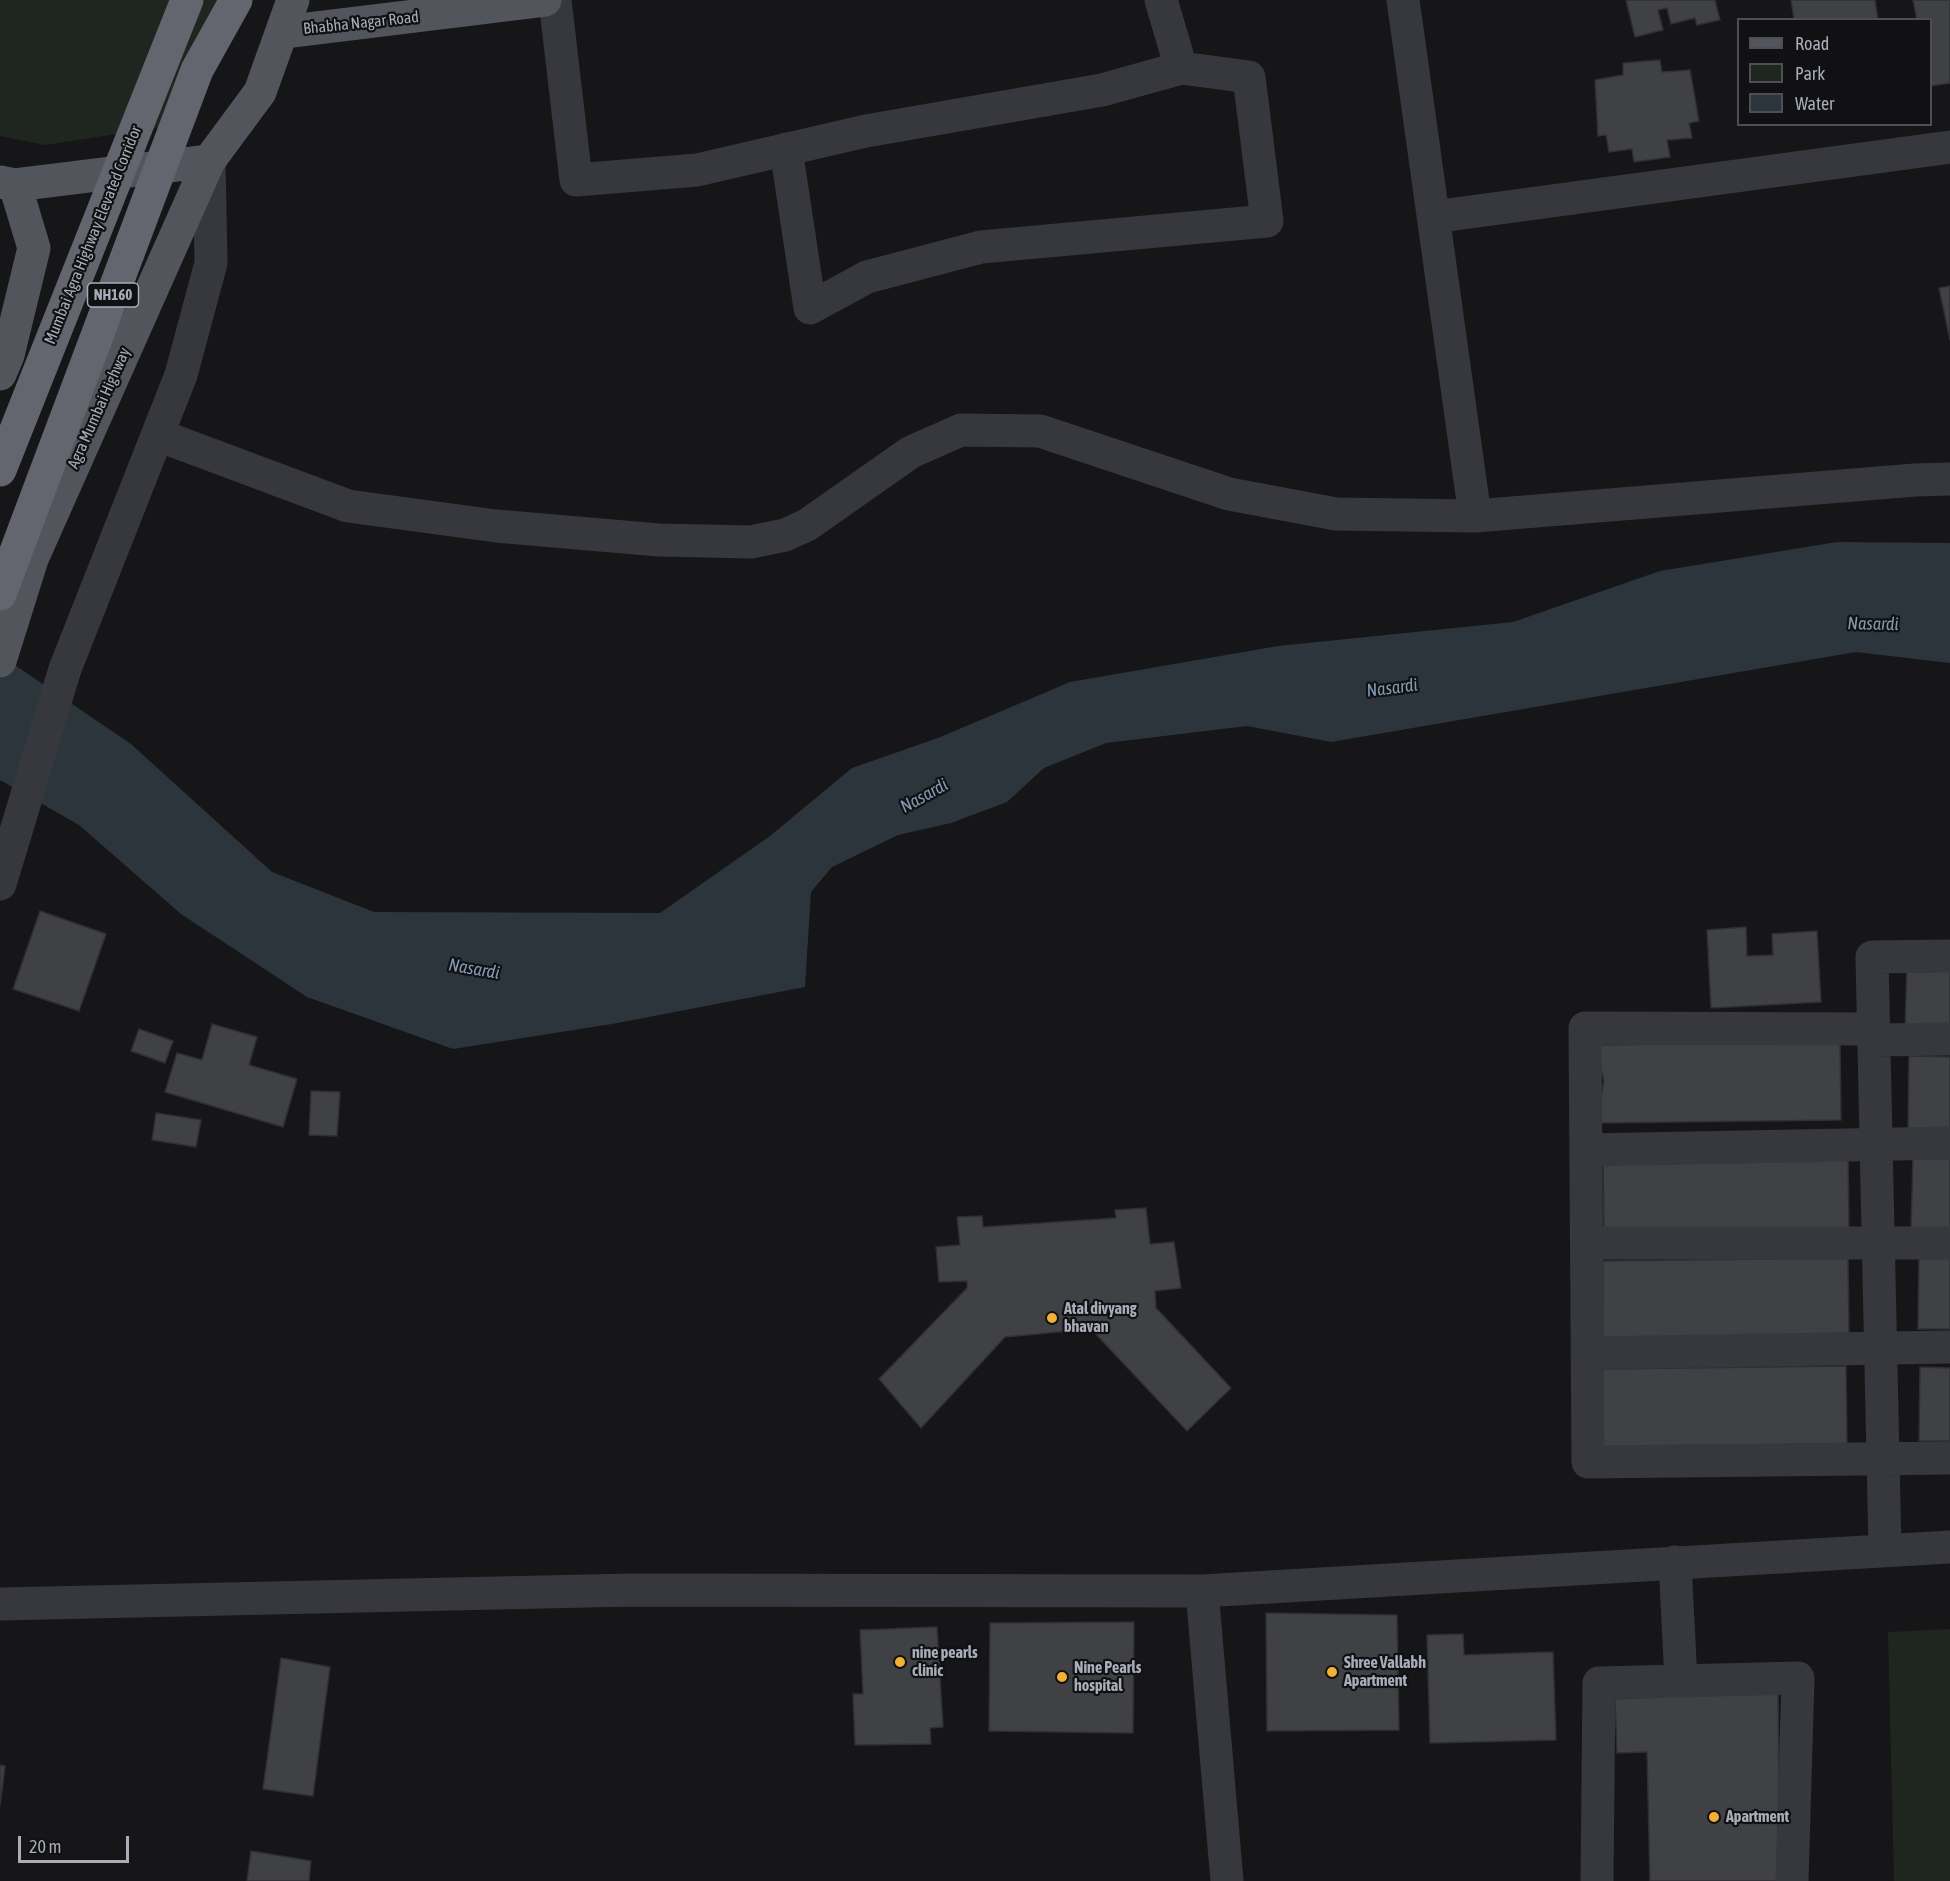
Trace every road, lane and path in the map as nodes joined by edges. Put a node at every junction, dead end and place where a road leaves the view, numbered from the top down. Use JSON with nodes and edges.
{"nodes":[{"id":1,"x":187,"y":0,"type":"edge"},
{"id":2,"x":236,"y":0,"type":"edge"},
{"id":3,"x":293,"y":0,"type":"edge"},
{"id":4,"x":545,"y":0,"type":"edge"},
{"id":5,"x":555,"y":0,"type":"edge"},
{"id":6,"x":1161,"y":0,"type":"edge"},
{"id":7,"x":1403,"y":0,"type":"edge"},
{"id":8,"x":490,"y":3,"type":"edge"},
{"id":9,"x":284,"y":32,"type":"junction"},
{"id":10,"x":1181,"y":68,"type":"junction"},
{"id":11,"x":1950,"y":147,"type":"edge"},
{"id":12,"x":786,"y":149,"type":"junction"},
{"id":13,"x":209,"y":161,"type":"junction"},
{"id":14,"x":7,"y":184,"type":"edge"},
{"id":15,"x":1433,"y":217,"type":"junction"},
{"id":16,"x":0,"y":374,"type":"edge"},
{"id":17,"x":158,"y":435,"type":"junction"},
{"id":18,"x":0,"y":470,"type":"edge"},
{"id":19,"x":1950,"y":479,"type":"edge"},
{"id":20,"x":1475,"y":516,"type":"junction"},
{"id":21,"x":13,"y":586,"type":"edge"},
{"id":22,"x":0,"y":661,"type":"edge"},
{"id":23,"x":0,"y":884,"type":"edge"},
{"id":24,"x":1950,"y":956,"type":"edge"},
{"id":25,"x":1873,"y":1035,"type":"junction"},
{"id":26,"x":1950,"y":1039,"type":"edge"},
{"id":27,"x":1950,"y":1143,"type":"edge"},
{"id":28,"x":1876,"y":1145,"type":"junction"},
{"id":29,"x":1586,"y":1150,"type":"junction"},
{"id":30,"x":1587,"y":1243,"type":"junction"},
{"id":31,"x":1878,"y":1243,"type":"junction"},
{"id":32,"x":1950,"y":1243,"type":"edge"},
{"id":33,"x":1950,"y":1347,"type":"edge"},
{"id":34,"x":1880,"y":1349,"type":"junction"},
{"id":35,"x":1587,"y":1353,"type":"junction"},
{"id":36,"x":1950,"y":1458,"type":"edge"},
{"id":37,"x":1882,"y":1459,"type":"junction"},
{"id":38,"x":1950,"y":1547,"type":"edge"},
{"id":39,"x":1885,"y":1549,"type":"junction"},
{"id":40,"x":1675,"y":1562,"type":"junction"},
{"id":41,"x":1202,"y":1590,"type":"junction"},
{"id":42,"x":0,"y":1604,"type":"edge"},
{"id":43,"x":1681,"y":1681,"type":"junction"},
{"id":44,"x":1227,"y":1881,"type":"edge"},
{"id":45,"x":1597,"y":1881,"type":"edge"},
{"id":46,"x":1792,"y":1881,"type":"edge"}],
"edges":[{"from":1,"to":18,"type":"highway","name":"Mumbai Agra Highway Elevated Corridor","number":"NH160","bridge":true},
{"from":2,"to":21,"type":"highway","number":"NH160","bridge":true},
{"from":3,"to":9,"type":"main road","name":"Agra Mumbai Highway"},
{"from":4,"to":8,"type":"main road","name":"Bhabha Nagar Road"},
{"from":5,"to":12,"type":"street"},
{"from":6,"to":10,"type":"street"},
{"from":7,"to":15,"type":"street"},
{"from":8,"to":9,"type":"main road","name":"Bhabha Nagar Road"},
{"from":9,"to":13,"type":"main road","name":"Agra Mumbai Highway"},
{"from":10,"to":12,"type":"street"},
{"from":10,"to":12,"type":"street"},
{"from":11,"to":15,"type":"street"},
{"from":13,"to":14,"type":"main road"},
{"from":13,"to":17,"type":"street"},
{"from":13,"to":21,"type":"main road","name":"Agra Mumbai Highway"},
{"from":14,"to":16,"type":"main road"},
{"from":15,"to":20,"type":"street"},
{"from":17,"to":20,"type":"street"},
{"from":17,"to":23,"type":"street"},
{"from":19,"to":20,"type":"street"},
{"from":21,"to":22,"type":"main road","name":"Agra Mumbai Highway"},
{"from":24,"to":25,"type":"street"},
{"from":25,"to":26,"type":"street"},
{"from":25,"to":28,"type":"street"},
{"from":25,"to":29,"type":"street"},
{"from":27,"to":28,"type":"street"},
{"from":28,"to":29,"type":"street"},
{"from":28,"to":31,"type":"street"},
{"from":29,"to":30,"type":"street"},
{"from":30,"to":31,"type":"street"},
{"from":30,"to":35,"type":"street"},
{"from":31,"to":32,"type":"street"},
{"from":31,"to":34,"type":"street"},
{"from":33,"to":34,"type":"street"},
{"from":34,"to":35,"type":"street"},
{"from":34,"to":37,"type":"street"},
{"from":35,"to":37,"type":"street"},
{"from":36,"to":37,"type":"street"},
{"from":37,"to":39,"type":"street"},
{"from":38,"to":39,"type":"street"},
{"from":39,"to":40,"type":"street"},
{"from":40,"to":41,"type":"street"},
{"from":40,"to":43,"type":"street"},
{"from":41,"to":42,"type":"street"},
{"from":41,"to":44,"type":"street"},
{"from":43,"to":45,"type":"street"},
{"from":43,"to":46,"type":"street"}]}
